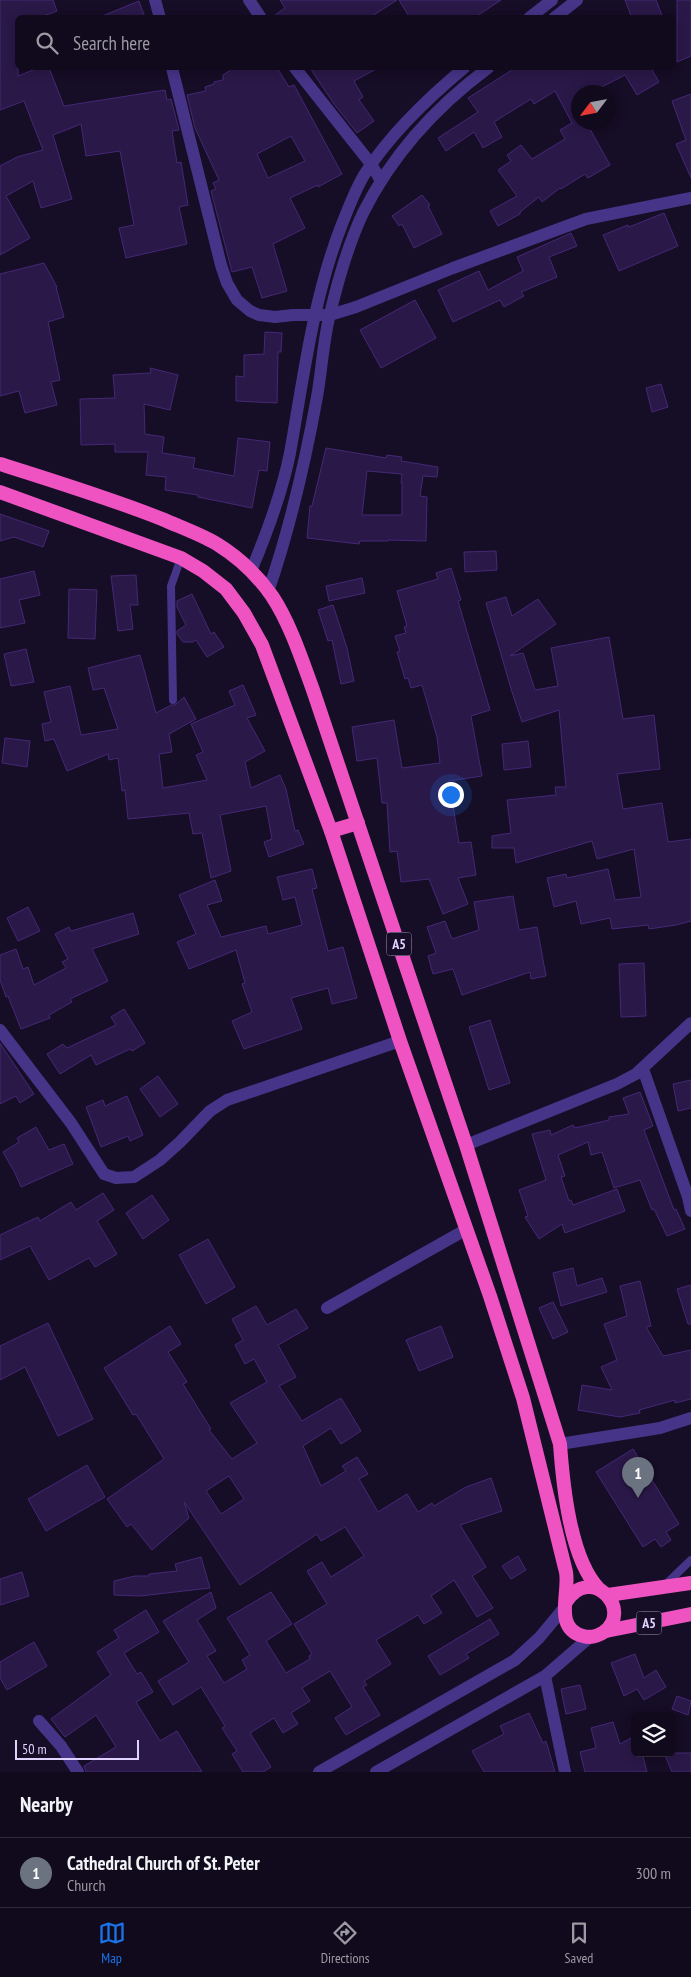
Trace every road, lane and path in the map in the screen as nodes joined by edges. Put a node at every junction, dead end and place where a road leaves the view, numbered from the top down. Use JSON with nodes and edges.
{"nodes":[{"id":1,"x":155,"y":0,"type":"edge"},
{"id":2,"x":249,"y":0,"type":"edge"},
{"id":3,"x":552,"y":0,"type":"edge"},
{"id":4,"x":577,"y":0,"type":"edge"},
{"id":5,"x":159,"y":15,"type":"edge"},
{"id":6,"x":259,"y":15,"type":"edge"},
{"id":7,"x":533,"y":15,"type":"edge"},
{"id":8,"x":558,"y":15,"type":"edge"},
{"id":9,"x":172,"y":70,"type":"edge"},
{"id":10,"x":297,"y":70,"type":"edge"},
{"id":11,"x":462,"y":70,"type":"edge"},
{"id":12,"x":486,"y":70,"type":"edge"},
{"id":13,"x":371,"y":164,"type":"junction"},
{"id":14,"x":381,"y":181,"type":"junction"},
{"id":15,"x":691,"y":198,"type":"edge"},
{"id":16,"x":314,"y":315,"type":"junction"},
{"id":17,"x":330,"y":315,"type":"junction"},
{"id":18,"x":0,"y":464,"type":"edge"},
{"id":19,"x":0,"y":492,"type":"edge"},
{"id":20,"x":181,"y":558,"type":"junction"},
{"id":21,"x":251,"y":571,"type":"junction"},
{"id":22,"x":268,"y":592,"type":"junction"},
{"id":23,"x":173,"y":700,"type":"dead end"},
{"id":24,"x":358,"y":823,"type":"junction"},
{"id":25,"x":331,"y":831,"type":"junction"},
{"id":26,"x":691,"y":1023,"type":"edge"},
{"id":27,"x":0,"y":1030,"type":"edge"},
{"id":28,"x":400,"y":1041,"type":"junction"},
{"id":29,"x":643,"y":1069,"type":"junction"},
{"id":30,"x":466,"y":1145,"type":"junction"},
{"id":31,"x":691,"y":1211,"type":"edge"},
{"id":32,"x":467,"y":1229,"type":"junction"},
{"id":33,"x":327,"y":1308,"type":"dead end"},
{"id":34,"x":691,"y":1418,"type":"edge"},
{"id":35,"x":560,"y":1444,"type":"junction"},
{"id":36,"x":691,"y":1560,"type":"edge"},
{"id":37,"x":691,"y":1583,"type":"edge"},
{"id":38,"x":664,"y":1586,"type":"junction"},
{"id":39,"x":604,"y":1592,"type":"junction"},
{"id":40,"x":565,"y":1605,"type":"junction"},
{"id":41,"x":691,"y":1614,"type":"edge"},
{"id":42,"x":606,"y":1631,"type":"junction"},
{"id":43,"x":590,"y":1637,"type":"junction"},
{"id":44,"x":545,"y":1676,"type":"junction"},
{"id":45,"x":39,"y":1721,"type":"dead end"},
{"id":46,"x":78,"y":1772,"type":"edge"},
{"id":47,"x":319,"y":1772,"type":"edge"},
{"id":48,"x":376,"y":1772,"type":"edge"},
{"id":49,"x":566,"y":1772,"type":"edge"}],
"edges":[{"from":1,"to":5,"type":"street"},
{"from":2,"to":6,"type":"street"},
{"from":3,"to":7,"type":"street"},
{"from":4,"to":8,"type":"street"},
{"from":9,"to":16,"type":"street"},
{"from":10,"to":13,"type":"street"},
{"from":11,"to":13,"type":"street"},
{"from":12,"to":14,"type":"street"},
{"from":13,"to":14,"type":"street"},
{"from":13,"to":16,"type":"street"},
{"from":14,"to":17,"type":"street"},
{"from":15,"to":17,"type":"street"},
{"from":16,"to":17,"type":"street"},
{"from":16,"to":21,"type":"street"},
{"from":17,"to":22,"type":"street"},
{"from":18,"to":21,"type":"highway","number":"A5"},
{"from":19,"to":20,"type":"highway","number":"A5"},
{"from":20,"to":23,"type":"lane"},
{"from":20,"to":25,"type":"highway","number":"A5"},
{"from":21,"to":22,"type":"highway","number":"A5"},
{"from":22,"to":24,"type":"highway","number":"A5"},
{"from":24,"to":25,"type":"highway"},
{"from":24,"to":30,"type":"highway","number":"A5"},
{"from":25,"to":28,"type":"highway","number":"A5"},
{"from":26,"to":29,"type":"street"},
{"from":27,"to":28,"type":"street"},
{"from":28,"to":32,"type":"highway","number":"A5"},
{"from":29,"to":30,"type":"street"},
{"from":29,"to":31,"type":"street"},
{"from":30,"to":35,"type":"highway","number":"A5"},
{"from":32,"to":33,"type":"street"},
{"from":32,"to":40,"type":"highway","number":"A5"},
{"from":34,"to":35,"type":"street"},
{"from":35,"to":39,"type":"highway","number":"A5"},
{"from":36,"to":38,"type":"lane"},
{"from":37,"to":38,"type":"highway","number":"A5"},
{"from":38,"to":39,"type":"highway","number":"A5"},
{"from":39,"to":40,"type":"highway"},
{"from":39,"to":42,"type":"highway"},
{"from":40,"to":43,"type":"highway"},
{"from":40,"to":47,"type":"street"},
{"from":41,"to":42,"type":"highway","number":"A5"},
{"from":42,"to":43,"type":"highway"},
{"from":43,"to":44,"type":"street"},
{"from":44,"to":48,"type":"street"},
{"from":44,"to":49,"type":"street"},
{"from":45,"to":46,"type":"street"}]}
